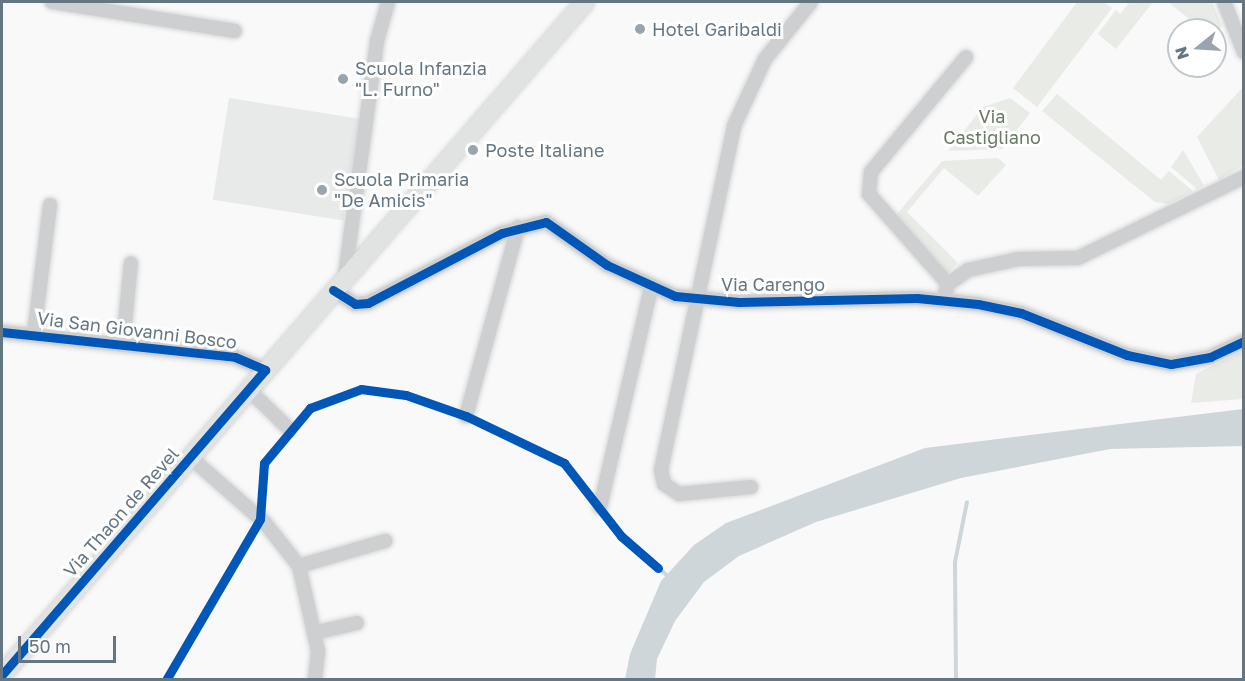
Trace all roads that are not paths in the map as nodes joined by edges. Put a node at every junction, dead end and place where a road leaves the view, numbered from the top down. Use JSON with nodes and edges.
{"nodes":[{"id":1,"x":52,"y":2,"type":"edge"},
{"id":2,"x":388,"y":2,"type":"edge"},
{"id":3,"x":583,"y":2,"type":"edge"},
{"id":4,"x":811,"y":2,"type":"edge"},
{"id":5,"x":1224,"y":2,"type":"edge"},
{"id":6,"x":236,"y":31,"type":"dead end"},
{"id":7,"x":1244,"y":52,"type":"edge"},
{"id":8,"x":966,"y":57,"type":"dead end"},
{"id":9,"x":1244,"y":177,"type":"edge"},
{"id":10,"x":50,"y":206,"type":"dead end"},
{"id":11,"x":518,"y":227,"type":"junction"},
{"id":12,"x":131,"y":263,"type":"dead end"},
{"id":13,"x":345,"y":275,"type":"junction"},
{"id":14,"x":948,"y":284,"type":"junction"},
{"id":15,"x":651,"y":288,"type":"junction"},
{"id":16,"x":333,"y":290,"type":"junction"},
{"id":17,"x":697,"y":300,"type":"junction"},
{"id":18,"x":943,"y":301,"type":"junction"},
{"id":19,"x":2,"y":332,"type":"edge"},
{"id":20,"x":34,"y":334,"type":"junction"},
{"id":21,"x":1244,"y":341,"type":"edge"},
{"id":22,"x":123,"y":345,"type":"junction"},
{"id":23,"x":265,"y":370,"type":"junction"},
{"id":24,"x":248,"y":389,"type":"junction"},
{"id":25,"x":466,"y":416,"type":"dead end"},
{"id":26,"x":289,"y":429,"type":"dead end"},
{"id":27,"x":190,"y":457,"type":"junction"},
{"id":28,"x":751,"y":487,"type":"dead end"},
{"id":29,"x":600,"y":507,"type":"dead end"},
{"id":30,"x":385,"y":541,"type":"dead end"},
{"id":31,"x":299,"y":566,"type":"junction"},
{"id":32,"x":357,"y":623,"type":"dead end"},
{"id":33,"x":314,"y":633,"type":"junction"},
{"id":34,"x":2,"y":675,"type":"edge"},
{"id":35,"x":315,"y":680,"type":"edge"}],
"edges":[{"from":1,"to":6,"type":"street"},
{"from":2,"to":13,"type":"street"},
{"from":3,"to":13,"type":"main road","name":"Via Thaon de Revel"},
{"from":4,"to":17,"type":"street"},
{"from":5,"to":7,"type":"street"},
{"from":8,"to":14,"type":"street"},
{"from":9,"to":14,"type":"street"},
{"from":10,"to":20,"type":"street"},
{"from":11,"to":15,"type":"street","name":"Via Carengo"},
{"from":11,"to":16,"type":"street","name":"Via Carengo"},
{"from":11,"to":25,"type":"street"},
{"from":12,"to":22,"type":"street"},
{"from":13,"to":16,"type":"main road","name":"Via Thaon de Revel"},
{"from":14,"to":18,"type":"street"},
{"from":15,"to":17,"type":"street","name":"Via Carengo"},
{"from":15,"to":29,"type":"street"},
{"from":16,"to":23,"type":"main road","name":"Via Thaon de Revel"},
{"from":17,"to":18,"type":"street","name":"Via Carengo"},
{"from":17,"to":28,"type":"street"},
{"from":18,"to":21,"type":"street","name":"Via Carengo"},
{"from":19,"to":20,"type":"street","name":"Via San Giovanni Bosco"},
{"from":20,"to":22,"type":"street","name":"Via San Giovanni Bosco"},
{"from":22,"to":23,"type":"street","name":"Via San Giovanni Bosco"},
{"from":23,"to":24,"type":"main road","name":"Via Thaon de Revel"},
{"from":24,"to":26,"type":"street"},
{"from":24,"to":27,"type":"main road","name":"Via Thaon de Revel"},
{"from":27,"to":31,"type":"street"},
{"from":27,"to":34,"type":"main road","name":"Via Thaon de Revel"},
{"from":30,"to":31,"type":"street"},
{"from":31,"to":33,"type":"street"},
{"from":32,"to":33,"type":"street"},
{"from":33,"to":35,"type":"street"}]}
